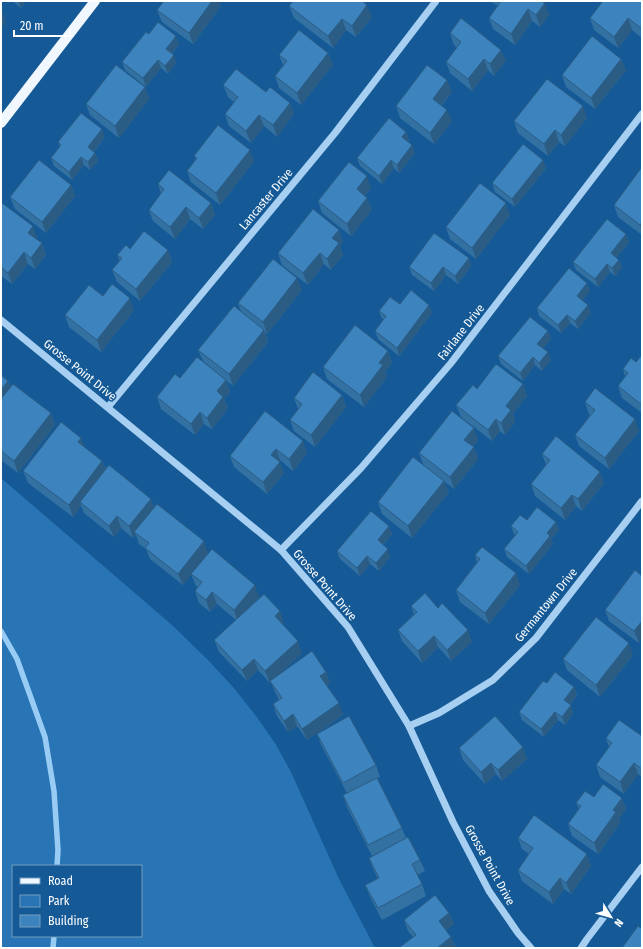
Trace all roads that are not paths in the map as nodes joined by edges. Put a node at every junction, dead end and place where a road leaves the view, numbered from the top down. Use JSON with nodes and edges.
{"nodes":[{"id":1,"x":95,"y":1,"type":"edge"},
{"id":2,"x":436,"y":1,"type":"edge"},
{"id":3,"x":642,"y":114,"type":"edge"},
{"id":4,"x":1,"y":123,"type":"edge"},
{"id":5,"x":1,"y":320,"type":"edge"},
{"id":6,"x":108,"y":408,"type":"junction"},
{"id":7,"x":642,"y":501,"type":"edge"},
{"id":8,"x":281,"y":550,"type":"junction"},
{"id":9,"x":408,"y":726,"type":"junction"},
{"id":10,"x":642,"y":867,"type":"edge"},
{"id":11,"x":531,"y":948,"type":"edge"},
{"id":12,"x":582,"y":948,"type":"edge"}],
"edges":[{"from":1,"to":4,"type":"main road"},
{"from":2,"to":6,"type":"street","name":"Lancaster Drive"},
{"from":3,"to":8,"type":"street","name":"Fairlane Drive"},
{"from":5,"to":6,"type":"street","name":"Grosse Point Drive"},
{"from":6,"to":8,"type":"street","name":"Grosse Point Drive"},
{"from":7,"to":9,"type":"street","name":"Germantown Drive"},
{"from":8,"to":9,"type":"street","name":"Grosse Point Drive"},
{"from":9,"to":11,"type":"street","name":"Grosse Point Drive"},
{"from":10,"to":12,"type":"street"}]}
